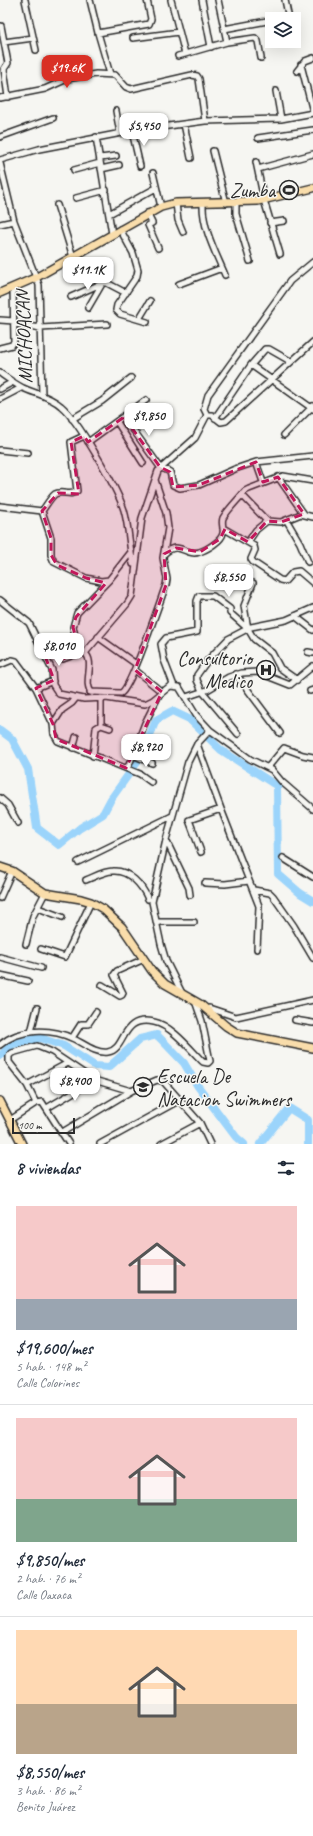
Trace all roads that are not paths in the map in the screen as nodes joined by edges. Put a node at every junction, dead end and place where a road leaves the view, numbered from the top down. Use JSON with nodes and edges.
{"nodes":[{"id":1,"x":25,"y":0,"type":"edge"},
{"id":2,"x":90,"y":0,"type":"edge"},
{"id":3,"x":147,"y":0,"type":"edge"},
{"id":4,"x":171,"y":0,"type":"edge"},
{"id":5,"x":202,"y":0,"type":"edge"},
{"id":6,"x":219,"y":0,"type":"edge"},
{"id":7,"x":285,"y":0,"type":"edge"},
{"id":8,"x":288,"y":12,"type":"edge"},
{"id":9,"x":265,"y":22,"type":"edge"},
{"id":10,"x":1,"y":26,"type":"edge"},
{"id":11,"x":224,"y":29,"type":"junction"},
{"id":12,"x":179,"y":32,"type":"junction"},
{"id":13,"x":98,"y":33,"type":"junction"},
{"id":14,"x":33,"y":38,"type":"junction"},
{"id":15,"x":133,"y":38,"type":"dead end"},
{"id":16,"x":4,"y":42,"type":"junction"},
{"id":17,"x":227,"y":42,"type":"junction"},
{"id":18,"x":211,"y":47,"type":"junction"},
{"id":19,"x":36,"y":50,"type":"dead end"},
{"id":20,"x":185,"y":54,"type":"junction"},
{"id":21,"x":178,"y":56,"type":"dead end"},
{"id":22,"x":261,"y":58,"type":"dead end"},
{"id":23,"x":313,"y":58,"type":"edge"},
{"id":24,"x":301,"y":65,"type":"junction"},
{"id":25,"x":297,"y":71,"type":"dead end"},
{"id":26,"x":110,"y":74,"type":"junction"},
{"id":27,"x":276,"y":91,"type":"dead end"},
{"id":28,"x":8,"y":97,"type":"junction"},
{"id":29,"x":0,"y":98,"type":"edge"},
{"id":30,"x":312,"y":104,"type":"edge"},
{"id":31,"x":116,"y":111,"type":"dead end"},
{"id":32,"x":313,"y":113,"type":"edge"},
{"id":33,"x":53,"y":118,"type":"dead end"},
{"id":34,"x":281,"y":119,"type":"junction"},
{"id":35,"x":205,"y":121,"type":"junction"},
{"id":36,"x":184,"y":124,"type":"junction"},
{"id":37,"x":313,"y":130,"type":"edge"},
{"id":38,"x":132,"y":131,"type":"junction"},
{"id":39,"x":120,"y":133,"type":"junction"},
{"id":40,"x":0,"y":137,"type":"edge"},
{"id":41,"x":96,"y":137,"type":"junction"},
{"id":42,"x":258,"y":138,"type":"dead end"},
{"id":43,"x":213,"y":151,"type":"dead end"},
{"id":44,"x":313,"y":154,"type":"edge"},
{"id":45,"x":116,"y":156,"type":"dead end"},
{"id":46,"x":191,"y":158,"type":"dead end"},
{"id":47,"x":0,"y":160,"type":"edge"},
{"id":48,"x":100,"y":160,"type":"junction"},
{"id":49,"x":256,"y":162,"type":"dead end"},
{"id":50,"x":0,"y":163,"type":"edge"},
{"id":51,"x":119,"y":164,"type":"dead end"},
{"id":52,"x":140,"y":166,"type":"dead end"},
{"id":53,"x":101,"y":169,"type":"junction"},
{"id":54,"x":258,"y":169,"type":"junction"},
{"id":55,"x":74,"y":170,"type":"dead end"},
{"id":56,"x":153,"y":173,"type":"dead end"},
{"id":57,"x":2,"y":185,"type":"edge"},
{"id":58,"x":156,"y":188,"type":"junction"},
{"id":59,"x":313,"y":188,"type":"edge"},
{"id":60,"x":106,"y":190,"type":"junction"},
{"id":61,"x":76,"y":198,"type":"dead end"},
{"id":62,"x":264,"y":200,"type":"junction"},
{"id":63,"x":176,"y":203,"type":"junction"},
{"id":64,"x":203,"y":203,"type":"junction"},
{"id":65,"x":226,"y":203,"type":"junction"},
{"id":66,"x":236,"y":203,"type":"junction"},
{"id":67,"x":57,"y":205,"type":"dead end"},
{"id":68,"x":161,"y":207,"type":"junction"},
{"id":69,"x":109,"y":214,"type":"junction"},
{"id":70,"x":147,"y":214,"type":"junction"},
{"id":71,"x":14,"y":220,"type":"junction"},
{"id":72,"x":284,"y":221,"type":"dead end"},
{"id":73,"x":270,"y":223,"type":"junction"},
{"id":74,"x":0,"y":224,"type":"edge"},
{"id":75,"x":120,"y":229,"type":"junction"},
{"id":76,"x":183,"y":232,"type":"dead end"},
{"id":77,"x":112,"y":234,"type":"junction"},
{"id":78,"x":158,"y":248,"type":"dead end"},
{"id":79,"x":280,"y":254,"type":"dead end"},
{"id":80,"x":73,"y":257,"type":"junction"},
{"id":81,"x":250,"y":261,"type":"dead end"},
{"id":82,"x":313,"y":262,"type":"edge"},
{"id":83,"x":222,"y":268,"type":"junction"},
{"id":84,"x":224,"y":275,"type":"dead end"},
{"id":85,"x":37,"y":277,"type":"junction"},
{"id":86,"x":103,"y":283,"type":"junction"},
{"id":87,"x":179,"y":284,"type":"dead end"},
{"id":88,"x":13,"y":288,"type":"junction"},
{"id":89,"x":0,"y":293,"type":"edge"},
{"id":90,"x":126,"y":293,"type":"junction"},
{"id":91,"x":72,"y":296,"type":"dead end"},
{"id":92,"x":150,"y":301,"type":"dead end"},
{"id":93,"x":88,"y":308,"type":"dead end"},
{"id":94,"x":139,"y":319,"type":"junction"},
{"id":95,"x":0,"y":320,"type":"edge"},
{"id":96,"x":14,"y":322,"type":"junction"},
{"id":97,"x":147,"y":322,"type":"dead end"},
{"id":98,"x":107,"y":324,"type":"dead end"},
{"id":99,"x":42,"y":328,"type":"junction"},
{"id":100,"x":313,"y":342,"type":"edge"},
{"id":101,"x":0,"y":348,"type":"edge"},
{"id":102,"x":290,"y":362,"type":"junction"},
{"id":103,"x":251,"y":366,"type":"junction"},
{"id":104,"x":0,"y":373,"type":"edge"},
{"id":105,"x":131,"y":378,"type":"dead end"},
{"id":106,"x":271,"y":379,"type":"junction"},
{"id":107,"x":13,"y":382,"type":"junction"},
{"id":108,"x":21,"y":388,"type":"junction"},
{"id":109,"x":0,"y":389,"type":"edge"},
{"id":110,"x":42,"y":395,"type":"junction"},
{"id":111,"x":0,"y":399,"type":"edge"},
{"id":112,"x":146,"y":400,"type":"dead end"},
{"id":113,"x":312,"y":408,"type":"edge"},
{"id":114,"x":207,"y":415,"type":"junction"},
{"id":115,"x":124,"y":417,"type":"junction"},
{"id":116,"x":215,"y":418,"type":"junction"},
{"id":117,"x":72,"y":419,"type":"junction"},
{"id":118,"x":117,"y":422,"type":"junction"},
{"id":119,"x":284,"y":435,"type":"dead end"},
{"id":120,"x":84,"y":436,"type":"junction"},
{"id":121,"x":88,"y":442,"type":"junction"},
{"id":122,"x":0,"y":450,"type":"edge"},
{"id":123,"x":28,"y":453,"type":"dead end"},
{"id":124,"x":313,"y":456,"type":"edge"},
{"id":125,"x":256,"y":462,"type":"junction"},
{"id":126,"x":143,"y":463,"type":"dead end"},
{"id":127,"x":160,"y":467,"type":"junction"},
{"id":128,"x":278,"y":477,"type":"junction"},
{"id":129,"x":154,"y":479,"type":"junction"},
{"id":130,"x":313,"y":481,"type":"edge"},
{"id":131,"x":263,"y":482,"type":"junction"},
{"id":132,"x":242,"y":495,"type":"junction"},
{"id":133,"x":0,"y":506,"type":"edge"},
{"id":134,"x":42,"y":511,"type":"junction"},
{"id":135,"x":304,"y":514,"type":"junction"},
{"id":136,"x":313,"y":517,"type":"edge"},
{"id":137,"x":287,"y":521,"type":"junction"},
{"id":138,"x":267,"y":522,"type":"junction"},
{"id":139,"x":223,"y":528,"type":"junction"},
{"id":140,"x":248,"y":542,"type":"junction"},
{"id":141,"x":131,"y":552,"type":"junction"},
{"id":142,"x":164,"y":554,"type":"junction"},
{"id":143,"x":308,"y":562,"type":"dead end"},
{"id":144,"x":134,"y":568,"type":"junction"},
{"id":145,"x":110,"y":580,"type":"junction"},
{"id":146,"x":253,"y":583,"type":"dead end"},
{"id":147,"x":313,"y":583,"type":"edge"},
{"id":148,"x":0,"y":600,"type":"edge"},
{"id":149,"x":313,"y":608,"type":"edge"},
{"id":150,"x":295,"y":616,"type":"junction"},
{"id":151,"x":248,"y":629,"type":"junction"},
{"id":152,"x":313,"y":630,"type":"edge"},
{"id":153,"x":98,"y":637,"type":"junction"},
{"id":154,"x":42,"y":648,"type":"junction"},
{"id":155,"x":79,"y":652,"type":"junction"},
{"id":156,"x":85,"y":653,"type":"junction"},
{"id":157,"x":0,"y":665,"type":"edge"},
{"id":158,"x":313,"y":666,"type":"edge"},
{"id":159,"x":135,"y":667,"type":"junction"},
{"id":160,"x":236,"y":674,"type":"junction"},
{"id":161,"x":297,"y":680,"type":"junction"},
{"id":162,"x":54,"y":681,"type":"junction"},
{"id":163,"x":174,"y":686,"type":"junction"},
{"id":164,"x":36,"y":688,"type":"junction"},
{"id":165,"x":90,"y":692,"type":"junction"},
{"id":166,"x":202,"y":692,"type":"junction"},
{"id":167,"x":160,"y":693,"type":"junction"},
{"id":168,"x":186,"y":697,"type":"junction"},
{"id":169,"x":76,"y":698,"type":"junction"},
{"id":170,"x":101,"y":698,"type":"junction"},
{"id":171,"x":53,"y":724,"type":"junction"},
{"id":172,"x":102,"y":726,"type":"junction"},
{"id":173,"x":110,"y":728,"type":"dead end"},
{"id":174,"x":210,"y":730,"type":"junction"},
{"id":175,"x":280,"y":733,"type":"dead end"},
{"id":176,"x":238,"y":734,"type":"dead end"},
{"id":177,"x":76,"y":736,"type":"dead end"},
{"id":178,"x":197,"y":744,"type":"junction"},
{"id":179,"x":73,"y":748,"type":"junction"},
{"id":180,"x":93,"y":756,"type":"junction"},
{"id":181,"x":137,"y":757,"type":"junction"},
{"id":182,"x":313,"y":757,"type":"edge"},
{"id":183,"x":152,"y":763,"type":"dead end"},
{"id":184,"x":268,"y":767,"type":"junction"},
{"id":185,"x":129,"y":770,"type":"junction"},
{"id":186,"x":151,"y":782,"type":"dead end"},
{"id":187,"x":0,"y":798,"type":"edge"},
{"id":188,"x":221,"y":809,"type":"junction"},
{"id":189,"x":313,"y":809,"type":"edge"},
{"id":190,"x":172,"y":816,"type":"junction"},
{"id":191,"x":18,"y":823,"type":"dead end"},
{"id":192,"x":166,"y":840,"type":"junction"},
{"id":193,"x":201,"y":852,"type":"dead end"},
{"id":194,"x":284,"y":858,"type":"dead end"},
{"id":195,"x":78,"y":862,"type":"dead end"},
{"id":196,"x":0,"y":866,"type":"edge"},
{"id":197,"x":12,"y":871,"type":"junction"},
{"id":198,"x":313,"y":877,"type":"edge"},
{"id":199,"x":86,"y":880,"type":"dead end"},
{"id":200,"x":249,"y":881,"type":"junction"},
{"id":201,"x":206,"y":883,"type":"dead end"},
{"id":202,"x":254,"y":890,"type":"junction"},
{"id":203,"x":45,"y":893,"type":"junction"},
{"id":204,"x":190,"y":895,"type":"dead end"},
{"id":205,"x":0,"y":898,"type":"edge"},
{"id":206,"x":150,"y":900,"type":"junction"},
{"id":207,"x":91,"y":902,"type":"junction"},
{"id":208,"x":38,"y":908,"type":"junction"},
{"id":209,"x":62,"y":917,"type":"dead end"},
{"id":210,"x":156,"y":922,"type":"junction"},
{"id":211,"x":194,"y":922,"type":"dead end"},
{"id":212,"x":26,"y":944,"type":"dead end"},
{"id":213,"x":41,"y":949,"type":"dead end"},
{"id":214,"x":257,"y":949,"type":"dead end"},
{"id":215,"x":312,"y":954,"type":"edge"},
{"id":216,"x":0,"y":957,"type":"edge"},
{"id":217,"x":144,"y":959,"type":"junction"},
{"id":218,"x":41,"y":968,"type":"dead end"},
{"id":219,"x":0,"y":975,"type":"edge"},
{"id":220,"x":28,"y":981,"type":"dead end"},
{"id":221,"x":102,"y":985,"type":"dead end"},
{"id":222,"x":183,"y":996,"type":"junction"},
{"id":223,"x":313,"y":1000,"type":"edge"},
{"id":224,"x":195,"y":1001,"type":"junction"},
{"id":225,"x":37,"y":1008,"type":"dead end"},
{"id":226,"x":207,"y":1010,"type":"junction"},
{"id":227,"x":96,"y":1012,"type":"dead end"},
{"id":228,"x":296,"y":1020,"type":"dead end"},
{"id":229,"x":313,"y":1022,"type":"edge"},
{"id":230,"x":31,"y":1032,"type":"junction"},
{"id":231,"x":72,"y":1038,"type":"junction"},
{"id":232,"x":0,"y":1045,"type":"edge"},
{"id":233,"x":313,"y":1048,"type":"edge"},
{"id":234,"x":68,"y":1063,"type":"junction"},
{"id":235,"x":94,"y":1080,"type":"junction"},
{"id":236,"x":27,"y":1085,"type":"junction"},
{"id":237,"x":131,"y":1091,"type":"junction"},
{"id":238,"x":180,"y":1100,"type":"junction"},
{"id":239,"x":0,"y":1101,"type":"edge"},
{"id":240,"x":36,"y":1103,"type":"junction"},
{"id":241,"x":0,"y":1108,"type":"edge"},
{"id":242,"x":47,"y":1108,"type":"junction"},
{"id":243,"x":10,"y":1120,"type":"junction"},
{"id":244,"x":200,"y":1123,"type":"junction"},
{"id":245,"x":61,"y":1133,"type":"junction"},
{"id":246,"x":18,"y":1144,"type":"edge"},
{"id":247,"x":22,"y":1144,"type":"edge"},
{"id":248,"x":69,"y":1144,"type":"edge"},
{"id":249,"x":100,"y":1144,"type":"edge"},
{"id":250,"x":161,"y":1144,"type":"edge"},
{"id":251,"x":210,"y":1144,"type":"edge"}],
"edges":[{"from":1,"to":14,"type":"street"},
{"from":2,"to":13,"type":"street"},
{"from":3,"to":13,"type":"street"},
{"from":4,"to":12,"type":"street"},
{"from":5,"to":18,"type":"street"},
{"from":6,"to":11,"type":"street"},
{"from":7,"to":8,"type":"street"},
{"from":9,"to":11,"type":"street"},
{"from":10,"to":16,"type":"street"},
{"from":11,"to":17,"type":"street"},
{"from":12,"to":15,"type":"street"},
{"from":12,"to":20,"type":"street"},
{"from":13,"to":26,"type":"street"},
{"from":14,"to":16,"type":"street"},
{"from":14,"to":19,"type":"street"},
{"from":16,"to":28,"type":"street"},
{"from":17,"to":18,"type":"street"},
{"from":17,"to":22,"type":"street"},
{"from":18,"to":20,"type":"street"},
{"from":20,"to":21,"type":"street"},
{"from":23,"to":24,"type":"street"},
{"from":24,"to":25,"type":"street"},
{"from":24,"to":30,"type":"street"},
{"from":26,"to":28,"type":"street"},
{"from":26,"to":35,"type":"street"},
{"from":27,"to":34,"type":"street"},
{"from":28,"to":29,"type":"street"},
{"from":30,"to":32,"type":"street"},
{"from":31,"to":39,"type":"street"},
{"from":32,"to":34,"type":"street"},
{"from":33,"to":40,"type":"street"},
{"from":34,"to":35,"type":"street"},
{"from":35,"to":36,"type":"street"},
{"from":36,"to":38,"type":"street"},
{"from":36,"to":46,"type":"street"},
{"from":37,"to":42,"type":"street"},
{"from":38,"to":39,"type":"street"},
{"from":38,"to":52,"type":"street"},
{"from":39,"to":41,"type":"street"},
{"from":41,"to":47,"type":"street"},
{"from":41,"to":48,"type":"street"},
{"from":43,"to":65,"type":"street"},
{"from":44,"to":54,"type":"street"},
{"from":45,"to":48,"type":"street"},
{"from":48,"to":53,"type":"street"},
{"from":48,"to":55,"type":"street"},
{"from":49,"to":54,"type":"street"},
{"from":50,"to":57,"type":"street","name":"MICHOACAN"},
{"from":51,"to":53,"type":"street"},
{"from":53,"to":60,"type":"street"},
{"from":54,"to":62,"type":"street"},
{"from":56,"to":58,"type":"street"},
{"from":57,"to":71,"type":"street","name":"MICHOACAN"},
{"from":58,"to":68,"type":"street"},
{"from":58,"to":69,"type":"street"},
{"from":59,"to":62,"type":"main road"},
{"from":60,"to":61,"type":"street"},
{"from":60,"to":69,"type":"street"},
{"from":62,"to":66,"type":"main road"},
{"from":62,"to":73,"type":"street"},
{"from":63,"to":64,"type":"main road"},
{"from":63,"to":68,"type":"main road"},
{"from":63,"to":76,"type":"street"},
{"from":64,"to":65,"type":"main road"},
{"from":64,"to":83,"type":"street"},
{"from":65,"to":66,"type":"main road"},
{"from":66,"to":81,"type":"street"},
{"from":67,"to":80,"type":"street"},
{"from":68,"to":70,"type":"main road"},
{"from":69,"to":77,"type":"street"},
{"from":70,"to":75,"type":"main road"},
{"from":70,"to":78,"type":"street"},
{"from":71,"to":74,"type":"street"},
{"from":71,"to":85,"type":"street","name":"MICHOACAN"},
{"from":72,"to":73,"type":"street"},
{"from":73,"to":79,"type":"street"},
{"from":75,"to":77,"type":"main road"},
{"from":75,"to":90,"type":"street"},
{"from":77,"to":80,"type":"main road"},
{"from":80,"to":85,"type":"main road"},
{"from":82,"to":114,"type":"street"},
{"from":83,"to":84,"type":"street"},
{"from":83,"to":87,"type":"street"},
{"from":85,"to":88,"type":"main road"},
{"from":85,"to":99,"type":"street","name":"MICHOACAN"},
{"from":86,"to":90,"type":"street"},
{"from":86,"to":91,"type":"street"},
{"from":86,"to":93,"type":"street"},
{"from":88,"to":89,"type":"main road"},
{"from":88,"to":96,"type":"street"},
{"from":90,"to":94,"type":"street"},
{"from":92,"to":94,"type":"street"},
{"from":94,"to":97,"type":"street"},
{"from":95,"to":96,"type":"street"},
{"from":96,"to":99,"type":"street"},
{"from":96,"to":101,"type":"street"},
{"from":98,"to":99,"type":"street"},
{"from":99,"to":110,"type":"street","name":"MICHOACAN"},
{"from":100,"to":102,"type":"street"},
{"from":102,"to":103,"type":"street"},
{"from":102,"to":106,"type":"street"},
{"from":103,"to":106,"type":"street"},
{"from":103,"to":116,"type":"street"},
{"from":104,"to":107,"type":"street"},
{"from":105,"to":117,"type":"street"},
{"from":106,"to":113,"type":"street"},
{"from":106,"to":116,"type":"street"},
{"from":107,"to":108,"type":"street"},
{"from":107,"to":109,"type":"street"},
{"from":108,"to":110,"type":"street"},
{"from":108,"to":111,"type":"street"},
{"from":110,"to":117,"type":"street"},
{"from":112,"to":115,"type":"street"},
{"from":113,"to":119,"type":"street"},
{"from":114,"to":116,"type":"street"},
{"from":114,"to":127,"type":"street"},
{"from":115,"to":118,"type":"street"},
{"from":115,"to":127,"type":"street"},
{"from":117,"to":120,"type":"street"},
{"from":118,"to":121,"type":"street"},
{"from":118,"to":126,"type":"street"},
{"from":120,"to":121,"type":"street"},
{"from":120,"to":134,"type":"street"},
{"from":121,"to":141,"type":"street"},
{"from":122,"to":123,"type":"street"},
{"from":124,"to":125,"type":"street"},
{"from":125,"to":127,"type":"street"},
{"from":125,"to":131,"type":"street"},
{"from":127,"to":129,"type":"street"},
{"from":128,"to":130,"type":"street"},
{"from":128,"to":131,"type":"street"},
{"from":128,"to":135,"type":"street"},
{"from":129,"to":142,"type":"street"},
{"from":129,"to":144,"type":"street"},
{"from":131,"to":132,"type":"street"},
{"from":132,"to":138,"type":"street"},
{"from":132,"to":139,"type":"street"},
{"from":133,"to":134,"type":"street"},
{"from":134,"to":145,"type":"street"},
{"from":135,"to":136,"type":"street"},
{"from":135,"to":137,"type":"street"},
{"from":137,"to":138,"type":"street"},
{"from":137,"to":143,"type":"street"},
{"from":138,"to":140,"type":"street"},
{"from":139,"to":140,"type":"street"},
{"from":139,"to":142,"type":"street"},
{"from":140,"to":147,"type":"street"},
{"from":141,"to":144,"type":"street"},
{"from":141,"to":145,"type":"street"},
{"from":142,"to":159,"type":"street"},
{"from":144,"to":153,"type":"street"},
{"from":145,"to":155,"type":"street"},
{"from":146,"to":151,"type":"street"},
{"from":148,"to":154,"type":"street"},
{"from":149,"to":150,"type":"street"},
{"from":150,"to":151,"type":"street"},
{"from":150,"to":152,"type":"street"},
{"from":151,"to":161,"type":"street"},
{"from":151,"to":163,"type":"street"},
{"from":151,"to":166,"type":"street"},
{"from":153,"to":156,"type":"street"},
{"from":153,"to":159,"type":"street"},
{"from":154,"to":155,"type":"street"},
{"from":154,"to":162,"type":"street"},
{"from":155,"to":156,"type":"street"},
{"from":156,"to":165,"type":"street"},
{"from":157,"to":164,"type":"street"},
{"from":158,"to":161,"type":"street"},
{"from":159,"to":165,"type":"street"},
{"from":159,"to":167,"type":"street"},
{"from":160,"to":161,"type":"street"},
{"from":160,"to":166,"type":"street"},
{"from":160,"to":175,"type":"street"},
{"from":162,"to":164,"type":"street"},
{"from":162,"to":169,"type":"street"},
{"from":163,"to":167,"type":"street"},
{"from":163,"to":168,"type":"street"},
{"from":164,"to":171,"type":"street"},
{"from":165,"to":170,"type":"street"},
{"from":166,"to":168,"type":"street"},
{"from":166,"to":176,"type":"street"},
{"from":167,"to":170,"type":"street"},
{"from":167,"to":181,"type":"street"},
{"from":168,"to":174,"type":"street"},
{"from":169,"to":170,"type":"street"},
{"from":169,"to":171,"type":"street"},
{"from":170,"to":172,"type":"street"},
{"from":171,"to":179,"type":"street"},
{"from":172,"to":173,"type":"street"},
{"from":172,"to":180,"type":"street"},
{"from":174,"to":178,"type":"street"},
{"from":174,"to":184,"type":"street"},
{"from":177,"to":179,"type":"street"},
{"from":178,"to":188,"type":"street"},
{"from":178,"to":190,"type":"street"},
{"from":179,"to":180,"type":"street"},
{"from":180,"to":185,"type":"street"},
{"from":181,"to":183,"type":"street"},
{"from":181,"to":185,"type":"street"},
{"from":182,"to":184,"type":"street"},
{"from":184,"to":189,"type":"street"},
{"from":185,"to":186,"type":"street"},
{"from":187,"to":191,"type":"street"},
{"from":188,"to":193,"type":"street"},
{"from":188,"to":200,"type":"street"},
{"from":190,"to":192,"type":"street"},
{"from":190,"to":195,"type":"street"},
{"from":192,"to":204,"type":"street"},
{"from":192,"to":206,"type":"street"},
{"from":194,"to":198,"type":"street"},
{"from":196,"to":197,"type":"main road"},
{"from":197,"to":203,"type":"main road"},
{"from":197,"to":205,"type":"street"},
{"from":199,"to":206,"type":"street"},
{"from":200,"to":201,"type":"street"},
{"from":200,"to":202,"type":"street"},
{"from":202,"to":214,"type":"street"},
{"from":202,"to":215,"type":"street"},
{"from":203,"to":207,"type":"main road"},
{"from":203,"to":208,"type":"street"},
{"from":206,"to":210,"type":"street"},
{"from":207,"to":213,"type":"street"},
{"from":207,"to":217,"type":"main road"},
{"from":208,"to":209,"type":"street"},
{"from":208,"to":212,"type":"street"},
{"from":210,"to":211,"type":"street"},
{"from":210,"to":222,"type":"street"},
{"from":216,"to":218,"type":"street"},
{"from":217,"to":221,"type":"street"},
{"from":217,"to":222,"type":"main road"},
{"from":219,"to":220,"type":"street"},
{"from":222,"to":224,"type":"main road"},
{"from":223,"to":226,"type":"street"},
{"from":224,"to":226,"type":"main road"},
{"from":224,"to":231,"type":"street"},
{"from":225,"to":230,"type":"street"},
{"from":226,"to":233,"type":"main road"},
{"from":227,"to":231,"type":"street"},
{"from":228,"to":229,"type":"street"},
{"from":230,"to":231,"type":"street"},
{"from":230,"to":232,"type":"street"},
{"from":234,"to":235,"type":"street"},
{"from":234,"to":236,"type":"street"},
{"from":234,"to":236,"type":"street"},
{"from":235,"to":237,"type":"street"},
{"from":235,"to":242,"type":"street"},
{"from":236,"to":240,"type":"street"},
{"from":237,"to":238,"type":"street"},
{"from":237,"to":245,"type":"street"},
{"from":238,"to":244,"type":"street"},
{"from":238,"to":249,"type":"street"},
{"from":239,"to":243,"type":"main road"},
{"from":240,"to":242,"type":"street"},
{"from":240,"to":243,"type":"street"},
{"from":241,"to":246,"type":"main road"},
{"from":242,"to":245,"type":"street"},
{"from":243,"to":247,"type":"main road"},
{"from":244,"to":250,"type":"street"},
{"from":244,"to":251,"type":"street"},
{"from":245,"to":248,"type":"street"}]}
